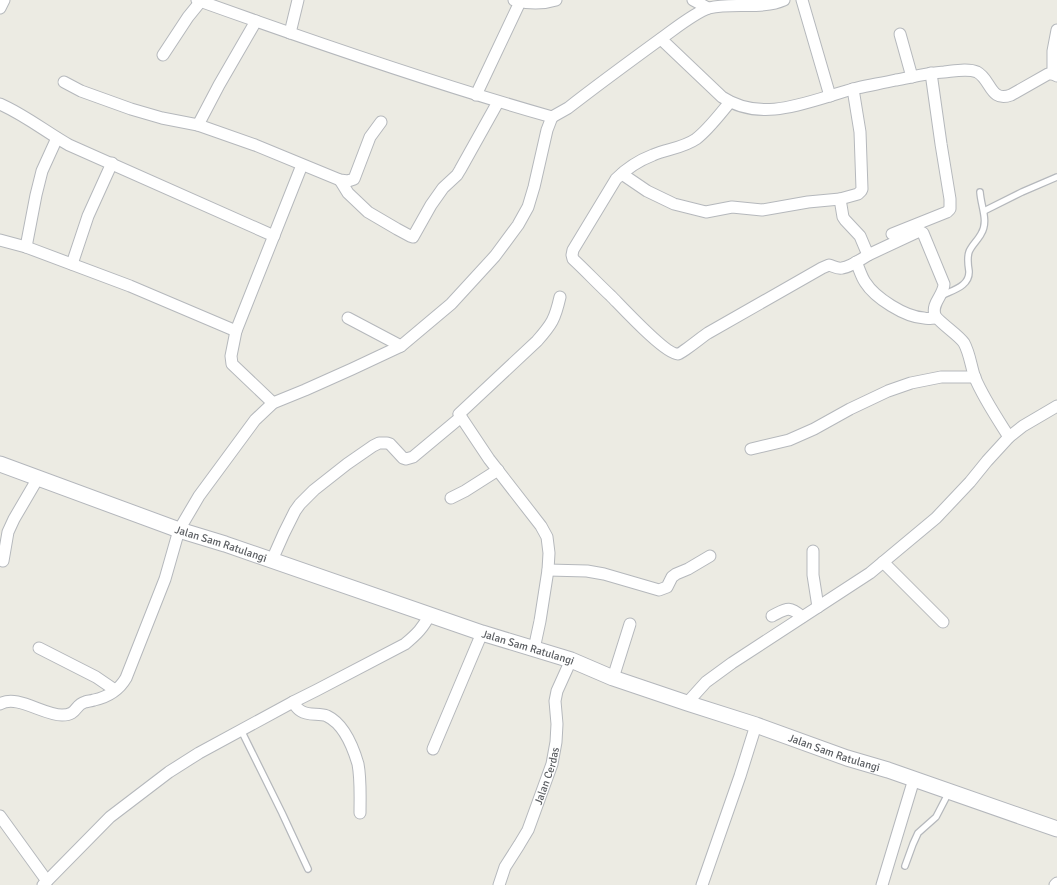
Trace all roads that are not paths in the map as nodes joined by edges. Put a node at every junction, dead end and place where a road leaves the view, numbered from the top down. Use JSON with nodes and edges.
{"nodes":[{"id":1,"x":4,"y":0,"type":"edge"},
{"id":2,"x":298,"y":0,"type":"edge"},
{"id":3,"x":556,"y":0,"type":"edge"},
{"id":4,"x":693,"y":0,"type":"edge"},
{"id":5,"x":784,"y":0,"type":"edge"},
{"id":6,"x":802,"y":0,"type":"edge"},
{"id":7,"x":199,"y":1,"type":"edge"},
{"id":8,"x":517,"y":1,"type":"edge"},
{"id":9,"x":0,"y":8,"type":"edge"},
{"id":10,"x":708,"y":8,"type":"junction"},
{"id":11,"x":256,"y":21,"type":"junction"},
{"id":12,"x":1057,"y":30,"type":"edge"},
{"id":13,"x":290,"y":33,"type":"junction"},
{"id":14,"x":900,"y":34,"type":"dead end"},
{"id":15,"x":661,"y":39,"type":"junction"},
{"id":16,"x":163,"y":55,"type":"dead end"},
{"id":17,"x":931,"y":73,"type":"junction"},
{"id":18,"x":1055,"y":75,"type":"edge"},
{"id":19,"x":912,"y":77,"type":"junction"},
{"id":20,"x":64,"y":82,"type":"dead end"},
{"id":21,"x":852,"y":89,"type":"junction"},
{"id":22,"x":476,"y":95,"type":"junction"},
{"id":23,"x":830,"y":96,"type":"junction"},
{"id":24,"x":498,"y":102,"type":"junction"},
{"id":25,"x":730,"y":102,"type":"junction"},
{"id":26,"x":0,"y":104,"type":"edge"},
{"id":27,"x":552,"y":117,"type":"junction"},
{"id":28,"x":380,"y":122,"type":"dead end"},
{"id":29,"x":198,"y":125,"type":"junction"},
{"id":30,"x":57,"y":138,"type":"junction"},
{"id":31,"x":112,"y":163,"type":"junction"},
{"id":32,"x":302,"y":165,"type":"junction"},
{"id":33,"x":622,"y":174,"type":"junction"},
{"id":34,"x":1057,"y":177,"type":"edge"},
{"id":35,"x":340,"y":180,"type":"junction"},
{"id":36,"x":980,"y":195,"type":"dead end"},
{"id":37,"x":840,"y":199,"type":"junction"},
{"id":38,"x":983,"y":209,"type":"junction"},
{"id":39,"x":918,"y":228,"type":"junction"},
{"id":40,"x":892,"y":234,"type":"dead end"},
{"id":41,"x":274,"y":236,"type":"junction"},
{"id":42,"x":0,"y":240,"type":"edge"},
{"id":43,"x":26,"y":247,"type":"junction"},
{"id":44,"x":868,"y":255,"type":"junction"},
{"id":45,"x":856,"y":262,"type":"junction"},
{"id":46,"x":72,"y":264,"type":"junction"},
{"id":47,"x":560,"y":296,"type":"dead end"},
{"id":48,"x":939,"y":297,"type":"junction"},
{"id":49,"x":348,"y":318,"type":"dead end"},
{"id":50,"x":936,"y":318,"type":"junction"},
{"id":51,"x":236,"y":331,"type":"junction"},
{"id":52,"x":401,"y":346,"type":"junction"},
{"id":53,"x":975,"y":377,"type":"junction"},
{"id":54,"x":273,"y":402,"type":"junction"},
{"id":55,"x":1057,"y":406,"type":"edge"},
{"id":56,"x":461,"y":418,"type":"junction"},
{"id":57,"x":1009,"y":437,"type":"junction"},
{"id":58,"x":752,"y":449,"type":"dead end"},
{"id":59,"x":0,"y":464,"type":"edge"},
{"id":60,"x":494,"y":465,"type":"junction"},
{"id":61,"x":38,"y":478,"type":"junction"},
{"id":62,"x":451,"y":498,"type":"dead end"},
{"id":63,"x":179,"y":530,"type":"junction"},
{"id":64,"x":813,"y":551,"type":"dead end"},
{"id":65,"x":710,"y":556,"type":"dead end"},
{"id":66,"x":272,"y":560,"type":"junction"},
{"id":67,"x":3,"y":561,"type":"dead end"},
{"id":68,"x":883,"y":562,"type":"junction"},
{"id":69,"x":548,"y":570,"type":"junction"},
{"id":70,"x":818,"y":607,"type":"junction"},
{"id":71,"x":430,"y":614,"type":"junction"},
{"id":72,"x":772,"y":616,"type":"dead end"},
{"id":73,"x":802,"y":617,"type":"junction"},
{"id":74,"x":943,"y":622,"type":"dead end"},
{"id":75,"x":630,"y":624,"type":"dead end"},
{"id":76,"x":482,"y":633,"type":"junction"},
{"id":77,"x":39,"y":648,"type":"dead end"},
{"id":78,"x":534,"y":649,"type":"junction"},
{"id":79,"x":571,"y":660,"type":"junction"},
{"id":80,"x":613,"y":678,"type":"junction"},
{"id":81,"x":115,"y":690,"type":"junction"},
{"id":82,"x":293,"y":702,"type":"junction"},
{"id":83,"x":687,"y":703,"type":"junction"},
{"id":84,"x":0,"y":704,"type":"edge"},
{"id":85,"x":756,"y":725,"type":"junction"},
{"id":86,"x":241,"y":730,"type":"junction"},
{"id":87,"x":433,"y":749,"type":"dead end"},
{"id":88,"x":914,"y":779,"type":"junction"},
{"id":89,"x":949,"y":792,"type":"junction"},
{"id":90,"x":360,"y":813,"type":"dead end"},
{"id":91,"x":0,"y":816,"type":"edge"},
{"id":92,"x":1057,"y":829,"type":"edge"},
{"id":93,"x":905,"y":866,"type":"dead end"},
{"id":94,"x":308,"y":869,"type":"dead end"},
{"id":95,"x":45,"y":883,"type":"edge"},
{"id":96,"x":499,"y":885,"type":"edge"},
{"id":97,"x":702,"y":885,"type":"edge"},
{"id":98,"x":882,"y":885,"type":"edge"}],
"edges":[{"from":1,"to":9,"type":"street"},
{"from":2,"to":13,"type":"street"},
{"from":3,"to":8,"type":"street"},
{"from":4,"to":10,"type":"street"},
{"from":5,"to":10,"type":"street"},
{"from":6,"to":23,"type":"street"},
{"from":7,"to":11,"type":"street"},
{"from":7,"to":16,"type":"street"},
{"from":8,"to":22,"type":"street"},
{"from":10,"to":15,"type":"street"},
{"from":11,"to":13,"type":"street"},
{"from":11,"to":29,"type":"street"},
{"from":12,"to":18,"type":"street"},
{"from":13,"to":22,"type":"street"},
{"from":14,"to":19,"type":"street"},
{"from":15,"to":25,"type":"street"},
{"from":15,"to":27,"type":"street"},
{"from":17,"to":18,"type":"street"},
{"from":17,"to":19,"type":"street"},
{"from":17,"to":39,"type":"street"},
{"from":19,"to":21,"type":"street"},
{"from":20,"to":29,"type":"street"},
{"from":21,"to":23,"type":"street"},
{"from":21,"to":37,"type":"street"},
{"from":22,"to":24,"type":"street"},
{"from":23,"to":25,"type":"street"},
{"from":24,"to":27,"type":"street"},
{"from":24,"to":35,"type":"street"},
{"from":25,"to":33,"type":"street"},
{"from":26,"to":30,"type":"street"},
{"from":27,"to":52,"type":"street"},
{"from":28,"to":35,"type":"street"},
{"from":29,"to":32,"type":"street"},
{"from":30,"to":31,"type":"street"},
{"from":30,"to":43,"type":"street"},
{"from":31,"to":41,"type":"street"},
{"from":31,"to":46,"type":"street"},
{"from":32,"to":35,"type":"street"},
{"from":32,"to":41,"type":"street"},
{"from":33,"to":37,"type":"street"},
{"from":33,"to":45,"type":"street"},
{"from":34,"to":38,"type":"lane"},
{"from":36,"to":38,"type":"lane"},
{"from":37,"to":44,"type":"street"},
{"from":38,"to":48,"type":"lane"},
{"from":39,"to":40,"type":"street"},
{"from":39,"to":44,"type":"street"},
{"from":39,"to":48,"type":"street"},
{"from":41,"to":51,"type":"street"},
{"from":42,"to":43,"type":"street"},
{"from":43,"to":46,"type":"street"},
{"from":44,"to":45,"type":"street"},
{"from":45,"to":50,"type":"street"},
{"from":46,"to":51,"type":"street"},
{"from":47,"to":56,"type":"street"},
{"from":48,"to":50,"type":"street"},
{"from":49,"to":52,"type":"street"},
{"from":50,"to":53,"type":"street"},
{"from":51,"to":54,"type":"street"},
{"from":52,"to":54,"type":"street"},
{"from":53,"to":57,"type":"street"},
{"from":53,"to":58,"type":"street"},
{"from":54,"to":63,"type":"street"},
{"from":55,"to":57,"type":"street"},
{"from":56,"to":60,"type":"street"},
{"from":56,"to":66,"type":"street"},
{"from":57,"to":68,"type":"street"},
{"from":59,"to":61,"type":"street","name":"Jalan Sam Ratulangi"},
{"from":60,"to":62,"type":"street"},
{"from":60,"to":69,"type":"street"},
{"from":61,"to":63,"type":"street","name":"Jalan Sam Ratulangi"},
{"from":61,"to":67,"type":"street"},
{"from":63,"to":66,"type":"street","name":"Jalan Sam Ratulangi"},
{"from":63,"to":81,"type":"street"},
{"from":64,"to":70,"type":"street"},
{"from":65,"to":69,"type":"street"},
{"from":66,"to":71,"type":"street","name":"Jalan Sam Ratulangi"},
{"from":68,"to":70,"type":"street"},
{"from":68,"to":74,"type":"street"},
{"from":69,"to":78,"type":"street"},
{"from":70,"to":73,"type":"street"},
{"from":71,"to":76,"type":"street","name":"Jalan Sam Ratulangi"},
{"from":71,"to":82,"type":"street"},
{"from":72,"to":73,"type":"street"},
{"from":73,"to":83,"type":"street"},
{"from":75,"to":80,"type":"street"},
{"from":76,"to":78,"type":"street","name":"Jalan Sam Ratulangi"},
{"from":76,"to":87,"type":"street"},
{"from":77,"to":81,"type":"street"},
{"from":78,"to":79,"type":"street","name":"Jalan Sam Ratulangi"},
{"from":79,"to":80,"type":"street","name":"Jalan Sam Ratulangi"},
{"from":79,"to":96,"type":"street","name":"Jalan Cerdas"},
{"from":80,"to":83,"type":"street","name":"Jalan Sam Ratulangi"},
{"from":81,"to":84,"type":"street"},
{"from":82,"to":86,"type":"street"},
{"from":82,"to":90,"type":"street"},
{"from":83,"to":85,"type":"street","name":"Jalan Sam Ratulangi"},
{"from":85,"to":88,"type":"street","name":"Jalan Sam Ratulangi"},
{"from":85,"to":97,"type":"street"},
{"from":86,"to":94,"type":"lane"},
{"from":86,"to":95,"type":"street"},
{"from":88,"to":89,"type":"street","name":"Jalan Sam Ratulangi"},
{"from":88,"to":98,"type":"street"},
{"from":89,"to":92,"type":"street","name":"Jalan Sam Ratulangi"},
{"from":89,"to":93,"type":"lane"},
{"from":91,"to":95,"type":"street"}]}
